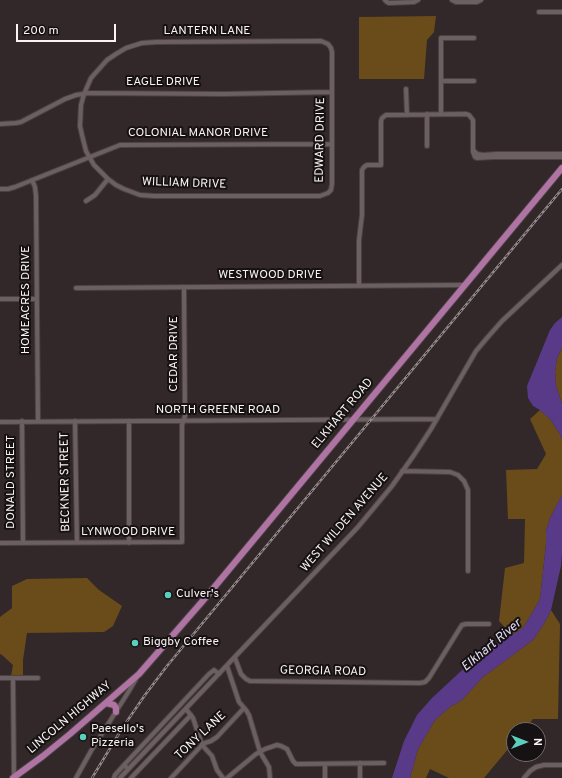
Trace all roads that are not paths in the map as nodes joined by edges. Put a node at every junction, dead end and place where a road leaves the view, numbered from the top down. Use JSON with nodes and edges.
{"nodes":[{"id":1,"x":385,"y":0,"type":"edge"},
{"id":2,"x":418,"y":0,"type":"edge"},
{"id":3,"x":452,"y":0,"type":"edge"},
{"id":4,"x":481,"y":0,"type":"edge"},
{"id":5,"x":539,"y":12,"type":"dead end"},
{"id":6,"x":562,"y":12,"type":"edge"},
{"id":7,"x":474,"y":38,"type":"dead end"},
{"id":8,"x":328,"y":44,"type":"joint"},
{"id":9,"x":441,"y":81,"type":"junction"},
{"id":10,"x":474,"y":82,"type":"dead end"},
{"id":11,"x":406,"y":89,"type":"dead end"},
{"id":12,"x":332,"y":92,"type":"junction"},
{"id":13,"x":84,"y":94,"type":"junction"},
{"id":14,"x":427,"y":114,"type":"junction"},
{"id":15,"x":441,"y":114,"type":"junction"},
{"id":16,"x":406,"y":115,"type":"junction"},
{"id":17,"x":0,"y":124,"type":"edge"},
{"id":18,"x":332,"y":144,"type":"junction"},
{"id":19,"x":427,"y":146,"type":"dead end"},
{"id":20,"x":562,"y":155,"type":"edge"},
{"id":21,"x":90,"y":157,"type":"junction"},
{"id":22,"x":562,"y":168,"type":"edge"},
{"id":23,"x":108,"y":179,"type":"junction"},
{"id":24,"x":32,"y":180,"type":"junction"},
{"id":25,"x":0,"y":189,"type":"edge"},
{"id":26,"x":237,"y":196,"type":"joint"},
{"id":27,"x":86,"y":201,"type":"dead end"},
{"id":28,"x":562,"y":265,"type":"edge"},
{"id":29,"x":464,"y":285,"type":"junction"},
{"id":30,"x":359,"y":286,"type":"junction"},
{"id":31,"x":184,"y":287,"type":"junction"},
{"id":32,"x":76,"y":288,"type":"dead end"},
{"id":33,"x":0,"y":299,"type":"edge"},
{"id":34,"x":37,"y":299,"type":"junction"},
{"id":35,"x":437,"y":419,"type":"junction"},
{"id":36,"x":353,"y":420,"type":"junction"},
{"id":37,"x":22,"y":421,"type":"junction"},
{"id":38,"x":38,"y":421,"type":"junction"},
{"id":39,"x":75,"y":421,"type":"junction"},
{"id":40,"x":129,"y":421,"type":"junction"},
{"id":41,"x":183,"y":421,"type":"junction"},
{"id":42,"x":0,"y":422,"type":"edge"},
{"id":43,"x":402,"y":471,"type":"junction"},
{"id":44,"x":0,"y":543,"type":"edge"},
{"id":45,"x":23,"y":543,"type":"junction"},
{"id":46,"x":77,"y":543,"type":"junction"},
{"id":47,"x":129,"y":543,"type":"junction"},
{"id":48,"x":468,"y":571,"type":"dead end"},
{"id":49,"x":489,"y":624,"type":"dead end"},
{"id":50,"x":235,"y":658,"type":"junction"},
{"id":51,"x":227,"y":666,"type":"junction"},
{"id":52,"x":139,"y":674,"type":"junction"},
{"id":53,"x":219,"y":674,"type":"junction"},
{"id":54,"x":0,"y":678,"type":"edge"},
{"id":55,"x":14,"y":678,"type":"junction"},
{"id":56,"x":38,"y":678,"type":"dead end"},
{"id":57,"x":106,"y":703,"type":"junction"},
{"id":58,"x":244,"y":708,"type":"junction"},
{"id":59,"x":186,"y":709,"type":"junction"},
{"id":60,"x":116,"y":712,"type":"junction"},
{"id":61,"x":191,"y":715,"type":"junction"},
{"id":62,"x":170,"y":717,"type":"junction"},
{"id":63,"x":174,"y":721,"type":"junction"},
{"id":64,"x":202,"y":745,"type":"junction"},
{"id":65,"x":260,"y":752,"type":"junction"},
{"id":66,"x":360,"y":763,"type":"junction"},
{"id":67,"x":384,"y":763,"type":"dead end"},
{"id":68,"x":325,"y":764,"type":"junction"},
{"id":69,"x":124,"y":765,"type":"junction"},
{"id":70,"x":562,"y":765,"type":"edge"},
{"id":71,"x":128,"y":769,"type":"junction"},
{"id":72,"x":13,"y":778,"type":"edge"},
{"id":73,"x":76,"y":778,"type":"edge"},
{"id":74,"x":114,"y":778,"type":"edge"},
{"id":75,"x":120,"y":778,"type":"edge"},
{"id":76,"x":131,"y":778,"type":"edge"},
{"id":77,"x":171,"y":778,"type":"edge"},
{"id":78,"x":223,"y":778,"type":"edge"},
{"id":79,"x":227,"y":778,"type":"edge"},
{"id":80,"x":270,"y":778,"type":"edge"},
{"id":81,"x":326,"y":778,"type":"edge"},
{"id":82,"x":360,"y":778,"type":"edge"},
{"id":83,"x":524,"y":778,"type":"edge"}],
"edges":[{"from":1,"to":2,"type":"street"},
{"from":3,"to":4,"type":"street"},
{"from":5,"to":6,"type":"street"},
{"from":7,"to":9,"type":"street"},
{"from":8,"to":12,"type":"street","name":"EDWARD DRIVE"},
{"from":8,"to":13,"type":"street","name":"LANTERN LANE"},
{"from":9,"to":10,"type":"street"},
{"from":9,"to":15,"type":"street"},
{"from":11,"to":16,"type":"street"},
{"from":12,"to":13,"type":"street","name":"EAGLE DRIVE"},
{"from":12,"to":18,"type":"street","name":"EDWARD DRIVE"},
{"from":13,"to":17,"type":"street","name":"EAGLE DRIVE"},
{"from":13,"to":21,"type":"street","name":"WILLIAM DRIVE"},
{"from":14,"to":15,"type":"street"},
{"from":14,"to":16,"type":"street"},
{"from":14,"to":19,"type":"street"},
{"from":15,"to":20,"type":"street"},
{"from":16,"to":30,"type":"street"},
{"from":18,"to":21,"type":"street","name":"COLONIAL MANOR DRIVE"},
{"from":18,"to":26,"type":"street","name":"EDWARD DRIVE"},
{"from":21,"to":23,"type":"street","name":"WILLIAM DRIVE"},
{"from":21,"to":24,"type":"street","name":"COLONIAL MANOR DRIVE"},
{"from":22,"to":29,"type":"highway","name":"ELKHART ROAD"},
{"from":23,"to":26,"type":"street","name":"WILLIAM DRIVE"},
{"from":23,"to":27,"type":"street"},
{"from":24,"to":25,"type":"street","name":"COLONIAL MANOR DRIVE"},
{"from":24,"to":34,"type":"street","name":"HOMEACRES DRIVE"},
{"from":28,"to":35,"type":"street","name":"WEST WILDEN AVENUE"},
{"from":29,"to":30,"type":"street","name":"WESTWOOD DRIVE"},
{"from":29,"to":36,"type":"highway","name":"ELKHART ROAD"},
{"from":30,"to":31,"type":"street","name":"WESTWOOD DRIVE"},
{"from":31,"to":32,"type":"street","name":"WESTWOOD DRIVE"},
{"from":31,"to":41,"type":"street","name":"CEDAR DRIVE"},
{"from":33,"to":34,"type":"street"},
{"from":34,"to":38,"type":"street","name":"HOMEACRES DRIVE"},
{"from":35,"to":36,"type":"street","name":"NORTH GREENE ROAD"},
{"from":35,"to":43,"type":"street","name":"WEST WILDEN AVENUE"},
{"from":36,"to":41,"type":"street","name":"NORTH GREENE ROAD"},
{"from":36,"to":52,"type":"highway","name":"ELKHART ROAD"},
{"from":37,"to":38,"type":"street","name":"NORTH GREENE ROAD"},
{"from":37,"to":42,"type":"street","name":"NORTH GREENE ROAD"},
{"from":37,"to":45,"type":"street","name":"DONALD STREET"},
{"from":38,"to":39,"type":"street","name":"NORTH GREENE ROAD"},
{"from":39,"to":40,"type":"street","name":"NORTH GREENE ROAD"},
{"from":39,"to":46,"type":"street","name":"BECKNER STREET"},
{"from":40,"to":41,"type":"street","name":"NORTH GREENE ROAD"},
{"from":40,"to":47,"type":"street"},
{"from":41,"to":47,"type":"street","name":"LYNWOOD DRIVE"},
{"from":43,"to":48,"type":"street"},
{"from":43,"to":50,"type":"street","name":"WEST WILDEN AVENUE"},
{"from":44,"to":45,"type":"street","name":"LYNWOOD DRIVE"},
{"from":45,"to":46,"type":"street","name":"LYNWOOD DRIVE"},
{"from":46,"to":47,"type":"street","name":"LYNWOOD DRIVE"},
{"from":49,"to":50,"type":"street","name":"GEORGIA ROAD"},
{"from":50,"to":51,"type":"street","name":"WEST WILDEN AVENUE"},
{"from":51,"to":53,"type":"street","name":"WEST WILDEN AVENUE"},
{"from":51,"to":58,"type":"street"},
{"from":52,"to":57,"type":"highway","name":"LINCOLN HIGHWAY"},
{"from":52,"to":60,"type":"street"},
{"from":53,"to":59,"type":"street","name":"WEST WILDEN AVENUE"},
{"from":53,"to":62,"type":"street"},
{"from":54,"to":55,"type":"street"},
{"from":55,"to":56,"type":"street"},
{"from":55,"to":72,"type":"street"},
{"from":57,"to":60,"type":"highway"},
{"from":57,"to":72,"type":"highway","name":"LINCOLN HIGHWAY"},
{"from":58,"to":64,"type":"street","name":"TONY LANE"},
{"from":58,"to":65,"type":"street"},
{"from":59,"to":61,"type":"street"},
{"from":59,"to":63,"type":"street","name":"WEST WILDEN AVENUE"},
{"from":60,"to":73,"type":"street"},
{"from":61,"to":64,"type":"street"},
{"from":61,"to":76,"type":"street"},
{"from":62,"to":63,"type":"street"},
{"from":62,"to":69,"type":"street"},
{"from":63,"to":71,"type":"street","name":"WEST WILDEN AVENUE"},
{"from":64,"to":77,"type":"street","name":"TONY LANE"},
{"from":64,"to":78,"type":"street"},
{"from":65,"to":68,"type":"street"},
{"from":65,"to":79,"type":"street"},
{"from":65,"to":80,"type":"street"},
{"from":66,"to":67,"type":"street"},
{"from":66,"to":68,"type":"street"},
{"from":66,"to":82,"type":"street"},
{"from":68,"to":81,"type":"street"},
{"from":69,"to":71,"type":"street"},
{"from":69,"to":74,"type":"street"},
{"from":70,"to":83,"type":"street"},
{"from":71,"to":75,"type":"street","name":"WEST WILDEN AVENUE"}]}
